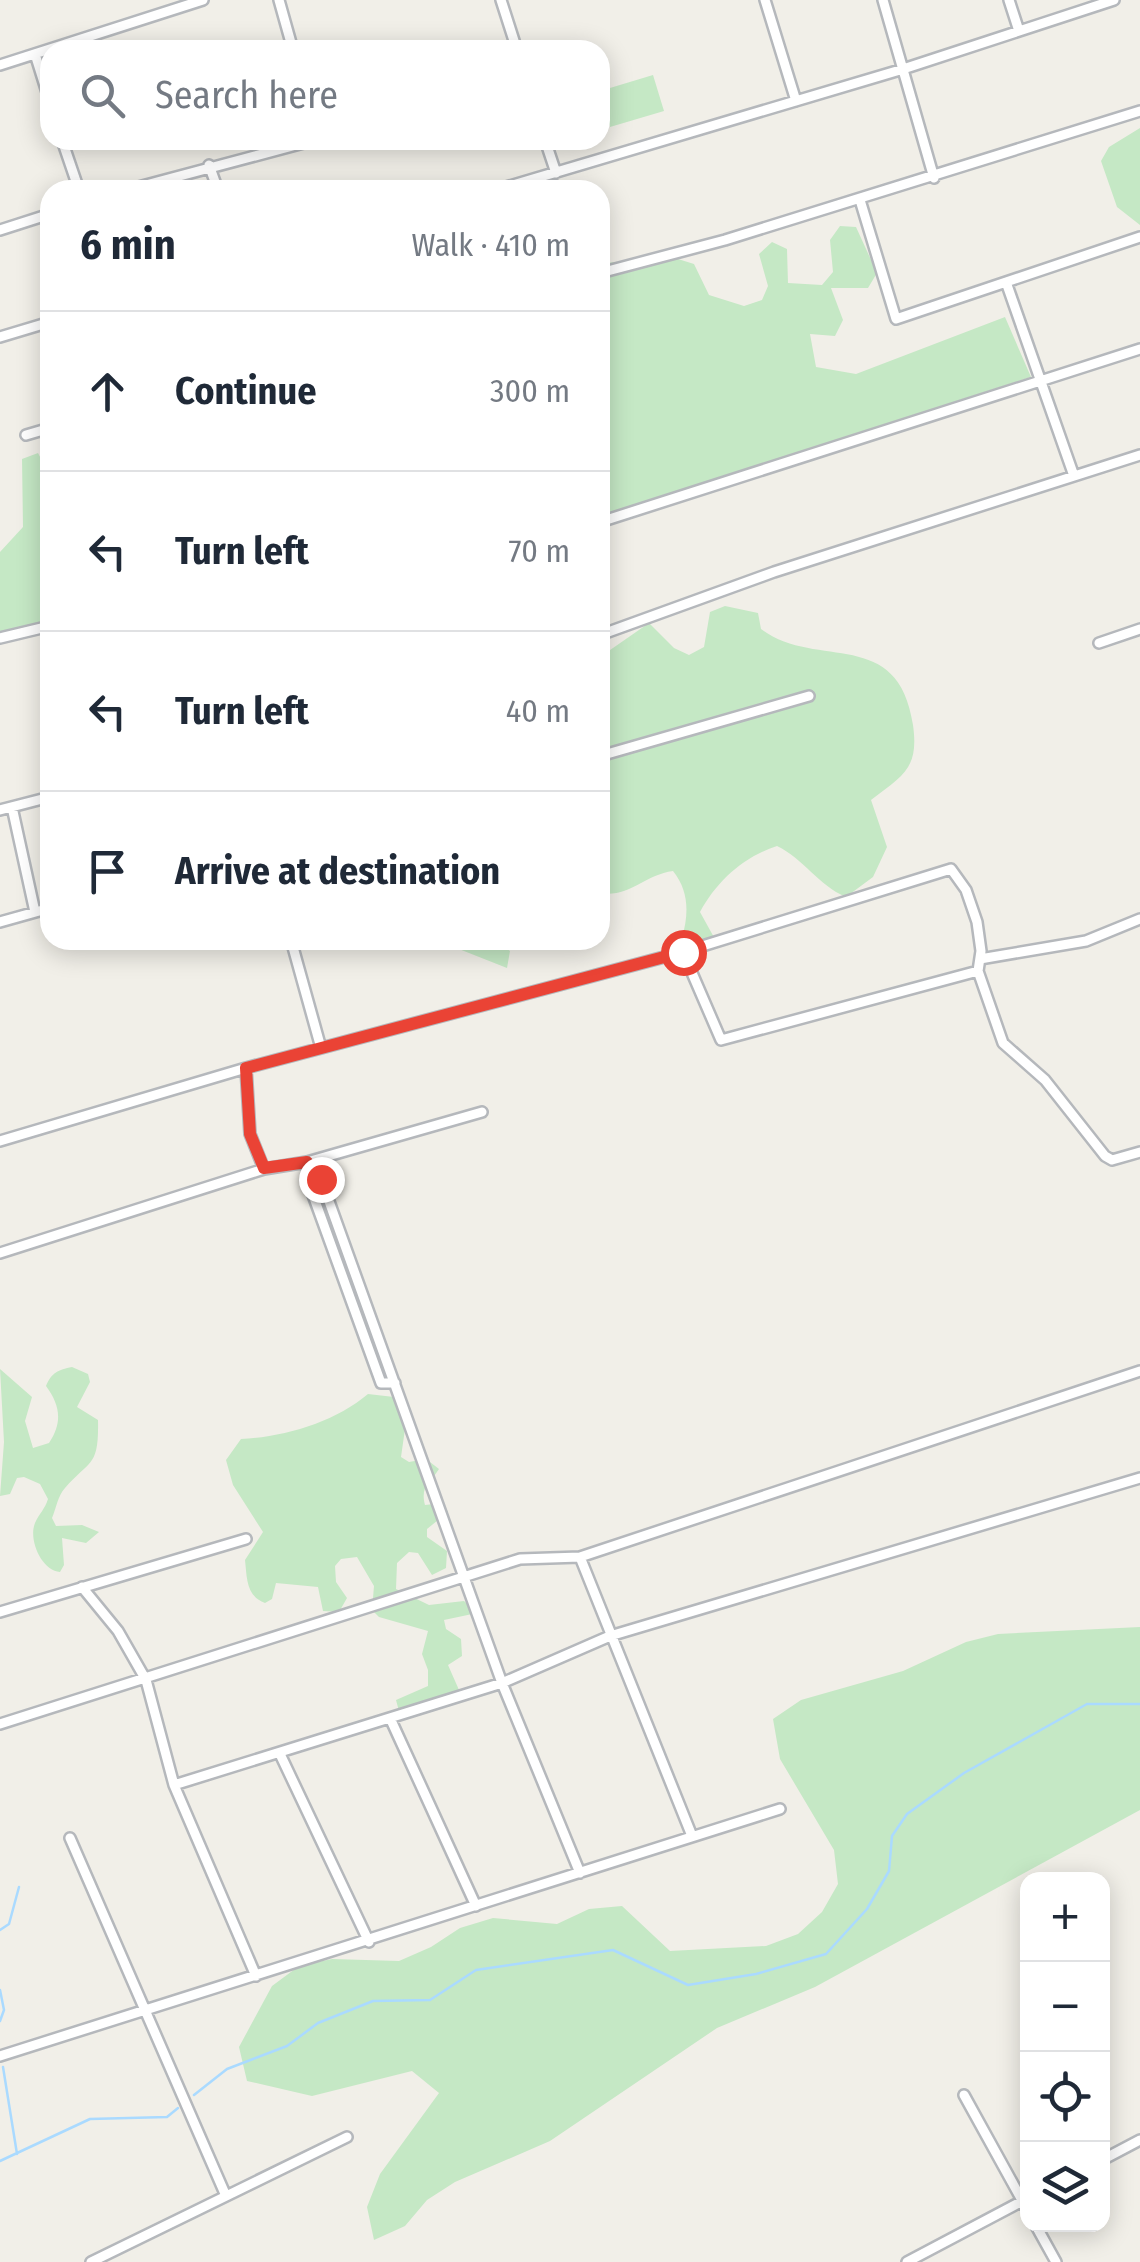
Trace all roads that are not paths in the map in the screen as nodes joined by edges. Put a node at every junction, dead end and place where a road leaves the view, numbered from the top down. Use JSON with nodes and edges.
{"nodes":[{"id":1,"x":204,"y":0,"type":"edge"},
{"id":2,"x":279,"y":0,"type":"edge"},
{"id":3,"x":501,"y":0,"type":"edge"},
{"id":4,"x":764,"y":0,"type":"edge"},
{"id":5,"x":883,"y":0,"type":"edge"},
{"id":6,"x":1009,"y":0,"type":"edge"},
{"id":7,"x":1114,"y":0,"type":"edge"},
{"id":8,"x":1019,"y":31,"type":"junction"},
{"id":9,"x":78,"y":40,"type":"edge"},
{"id":10,"x":290,"y":40,"type":"edge"},
{"id":11,"x":514,"y":40,"type":"edge"},
{"id":12,"x":40,"y":52,"type":"edge"},
{"id":13,"x":34,"y":54,"type":"junction"},
{"id":14,"x":0,"y":65,"type":"edge"},
{"id":15,"x":900,"y":70,"type":"junction"},
{"id":16,"x":40,"y":72,"type":"edge"},
{"id":17,"x":796,"y":101,"type":"junction"},
{"id":18,"x":1140,"y":111,"type":"edge"},
{"id":19,"x":65,"y":150,"type":"edge"},
{"id":20,"x":259,"y":150,"type":"edge"},
{"id":21,"x":548,"y":150,"type":"edge"},
{"id":22,"x":209,"y":166,"type":"junction"},
{"id":23,"x":556,"y":173,"type":"junction"},
{"id":24,"x":934,"y":178,"type":"junction"},
{"id":25,"x":75,"y":180,"type":"edge"},
{"id":26,"x":161,"y":180,"type":"edge"},
{"id":27,"x":214,"y":180,"type":"edge"},
{"id":28,"x":531,"y":180,"type":"edge"},
{"id":29,"x":860,"y":200,"type":"junction"},
{"id":30,"x":40,"y":217,"type":"edge"},
{"id":31,"x":0,"y":230,"type":"edge"},
{"id":32,"x":1140,"y":237,"type":"edge"},
{"id":33,"x":610,"y":270,"type":"edge"},
{"id":34,"x":1006,"y":282,"type":"junction"},
{"id":35,"x":40,"y":325,"type":"edge"},
{"id":36,"x":0,"y":338,"type":"edge"},
{"id":37,"x":1140,"y":348,"type":"edge"},
{"id":38,"x":1041,"y":381,"type":"junction"},
{"id":39,"x":40,"y":431,"type":"edge"},
{"id":40,"x":26,"y":435,"type":"dead end"},
{"id":41,"x":1140,"y":454,"type":"edge"},
{"id":42,"x":1074,"y":476,"type":"junction"},
{"id":43,"x":610,"y":519,"type":"edge"},
{"id":44,"x":40,"y":628,"type":"edge"},
{"id":45,"x":1140,"y":629,"type":"edge"},
{"id":46,"x":610,"y":631,"type":"edge"},
{"id":47,"x":0,"y":638,"type":"edge"},
{"id":48,"x":1099,"y":643,"type":"dead end"},
{"id":49,"x":809,"y":696,"type":"dead end"},
{"id":50,"x":610,"y":753,"type":"edge"},
{"id":51,"x":40,"y":800,"type":"edge"},
{"id":52,"x":12,"y":807,"type":"junction"},
{"id":53,"x":0,"y":810,"type":"edge"},
{"id":54,"x":40,"y":911,"type":"edge"},
{"id":55,"x":35,"y":912,"type":"junction"},
{"id":56,"x":1140,"y":919,"type":"edge"},
{"id":57,"x":0,"y":922,"type":"edge"},
{"id":58,"x":293,"y":950,"type":"edge"},
{"id":59,"x":683,"y":952,"type":"junction"},
{"id":60,"x":980,"y":959,"type":"junction"},
{"id":61,"x":978,"y":971,"type":"junction"},
{"id":62,"x":321,"y":1048,"type":"junction"},
{"id":63,"x":246,"y":1068,"type":"junction"},
{"id":64,"x":482,"y":1112,"type":"dead end"},
{"id":65,"x":0,"y":1142,"type":"edge"},
{"id":66,"x":1140,"y":1152,"type":"edge"},
{"id":67,"x":307,"y":1162,"type":"junction"},
{"id":68,"x":264,"y":1168,"type":"junction"},
{"id":69,"x":0,"y":1253,"type":"edge"},
{"id":70,"x":1140,"y":1370,"type":"edge"},
{"id":71,"x":394,"y":1383,"type":"junction"},
{"id":72,"x":1140,"y":1478,"type":"edge"},
{"id":73,"x":246,"y":1539,"type":"dead end"},
{"id":74,"x":580,"y":1558,"type":"junction"},
{"id":75,"x":466,"y":1578,"type":"junction"},
{"id":76,"x":82,"y":1587,"type":"junction"},
{"id":77,"x":0,"y":1612,"type":"edge"},
{"id":78,"x":610,"y":1636,"type":"junction"},
{"id":79,"x":146,"y":1680,"type":"junction"},
{"id":80,"x":502,"y":1682,"type":"junction"},
{"id":81,"x":390,"y":1718,"type":"junction"},
{"id":82,"x":0,"y":1724,"type":"edge"},
{"id":83,"x":280,"y":1754,"type":"junction"},
{"id":84,"x":174,"y":1785,"type":"junction"},
{"id":85,"x":780,"y":1809,"type":"dead end"},
{"id":86,"x":692,"y":1836,"type":"junction"},
{"id":87,"x":70,"y":1838,"type":"dead end"},
{"id":88,"x":580,"y":1873,"type":"junction"},
{"id":89,"x":476,"y":1906,"type":"junction"},
{"id":90,"x":368,"y":1942,"type":"junction"},
{"id":91,"x":256,"y":1976,"type":"junction"},
{"id":92,"x":149,"y":2011,"type":"junction"},
{"id":93,"x":0,"y":2056,"type":"edge"},
{"id":94,"x":964,"y":2095,"type":"dead end"},
{"id":95,"x":347,"y":2138,"type":"dead end"},
{"id":96,"x":1140,"y":2140,"type":"edge"},
{"id":97,"x":1110,"y":2156,"type":"edge"},
{"id":98,"x":1020,"y":2190,"type":"edge"},
{"id":99,"x":226,"y":2196,"type":"junction"},
{"id":100,"x":1020,"y":2202,"type":"edge"},
{"id":101,"x":1039,"y":2232,"type":"edge"},
{"id":102,"x":91,"y":2262,"type":"edge"},
{"id":103,"x":907,"y":2262,"type":"edge"},
{"id":104,"x":1056,"y":2262,"type":"edge"}],
"edges":[{"from":1,"to":9,"type":"street"},
{"from":2,"to":10,"type":"street"},
{"from":3,"to":11,"type":"street"},
{"from":4,"to":17,"type":"street"},
{"from":5,"to":15,"type":"street"},
{"from":6,"to":8,"type":"street"},
{"from":7,"to":8,"type":"street"},
{"from":8,"to":15,"type":"street"},
{"from":12,"to":13,"type":"street"},
{"from":13,"to":14,"type":"street"},
{"from":13,"to":16,"type":"street"},
{"from":15,"to":17,"type":"street"},
{"from":15,"to":24,"type":"street"},
{"from":17,"to":23,"type":"street"},
{"from":18,"to":24,"type":"street"},
{"from":19,"to":25,"type":"street"},
{"from":20,"to":22,"type":"street"},
{"from":21,"to":23,"type":"street"},
{"from":22,"to":26,"type":"street"},
{"from":22,"to":27,"type":"street"},
{"from":23,"to":28,"type":"street"},
{"from":24,"to":29,"type":"street"},
{"from":29,"to":33,"type":"street"},
{"from":29,"to":34,"type":"street"},
{"from":30,"to":31,"type":"street"},
{"from":32,"to":34,"type":"street"},
{"from":34,"to":38,"type":"street"},
{"from":35,"to":36,"type":"street"},
{"from":37,"to":38,"type":"street"},
{"from":38,"to":42,"type":"street"},
{"from":38,"to":43,"type":"street"},
{"from":39,"to":40,"type":"street"},
{"from":41,"to":42,"type":"street"},
{"from":42,"to":46,"type":"street"},
{"from":44,"to":47,"type":"street"},
{"from":45,"to":48,"type":"street"},
{"from":49,"to":50,"type":"street"},
{"from":51,"to":52,"type":"street"},
{"from":52,"to":53,"type":"street"},
{"from":52,"to":55,"type":"street"},
{"from":54,"to":55,"type":"street"},
{"from":55,"to":57,"type":"street"},
{"from":56,"to":60,"type":"street"},
{"from":58,"to":62,"type":"street"},
{"from":59,"to":60,"type":"street"},
{"from":59,"to":61,"type":"street"},
{"from":59,"to":62,"type":"street"},
{"from":60,"to":61,"type":"street"},
{"from":61,"to":66,"type":"street"},
{"from":62,"to":63,"type":"street"},
{"from":63,"to":65,"type":"street"},
{"from":63,"to":68,"type":"street"},
{"from":64,"to":67,"type":"street"},
{"from":67,"to":68,"type":"street"},
{"from":67,"to":71,"type":"street"},
{"from":67,"to":71,"type":"street"},
{"from":68,"to":69,"type":"street"},
{"from":70,"to":74,"type":"street"},
{"from":71,"to":75,"type":"street"},
{"from":72,"to":78,"type":"street"},
{"from":73,"to":76,"type":"street"},
{"from":74,"to":75,"type":"street"},
{"from":74,"to":78,"type":"street"},
{"from":75,"to":79,"type":"street"},
{"from":75,"to":80,"type":"street"},
{"from":76,"to":77,"type":"street"},
{"from":76,"to":79,"type":"street"},
{"from":78,"to":80,"type":"street"},
{"from":78,"to":86,"type":"street"},
{"from":79,"to":82,"type":"street"},
{"from":79,"to":84,"type":"street"},
{"from":80,"to":81,"type":"street"},
{"from":80,"to":88,"type":"street"},
{"from":81,"to":83,"type":"street"},
{"from":81,"to":89,"type":"street"},
{"from":83,"to":84,"type":"street"},
{"from":83,"to":90,"type":"street"},
{"from":84,"to":91,"type":"street"},
{"from":85,"to":86,"type":"street"},
{"from":86,"to":88,"type":"street"},
{"from":87,"to":92,"type":"street"},
{"from":88,"to":89,"type":"street"},
{"from":89,"to":90,"type":"street"},
{"from":90,"to":91,"type":"street"},
{"from":91,"to":92,"type":"street"},
{"from":92,"to":93,"type":"street"},
{"from":92,"to":99,"type":"street"},
{"from":94,"to":98,"type":"street"},
{"from":95,"to":99,"type":"street"},
{"from":96,"to":97,"type":"street"},
{"from":99,"to":102,"type":"street"},
{"from":100,"to":103,"type":"street"},
{"from":101,"to":104,"type":"street"}]}
